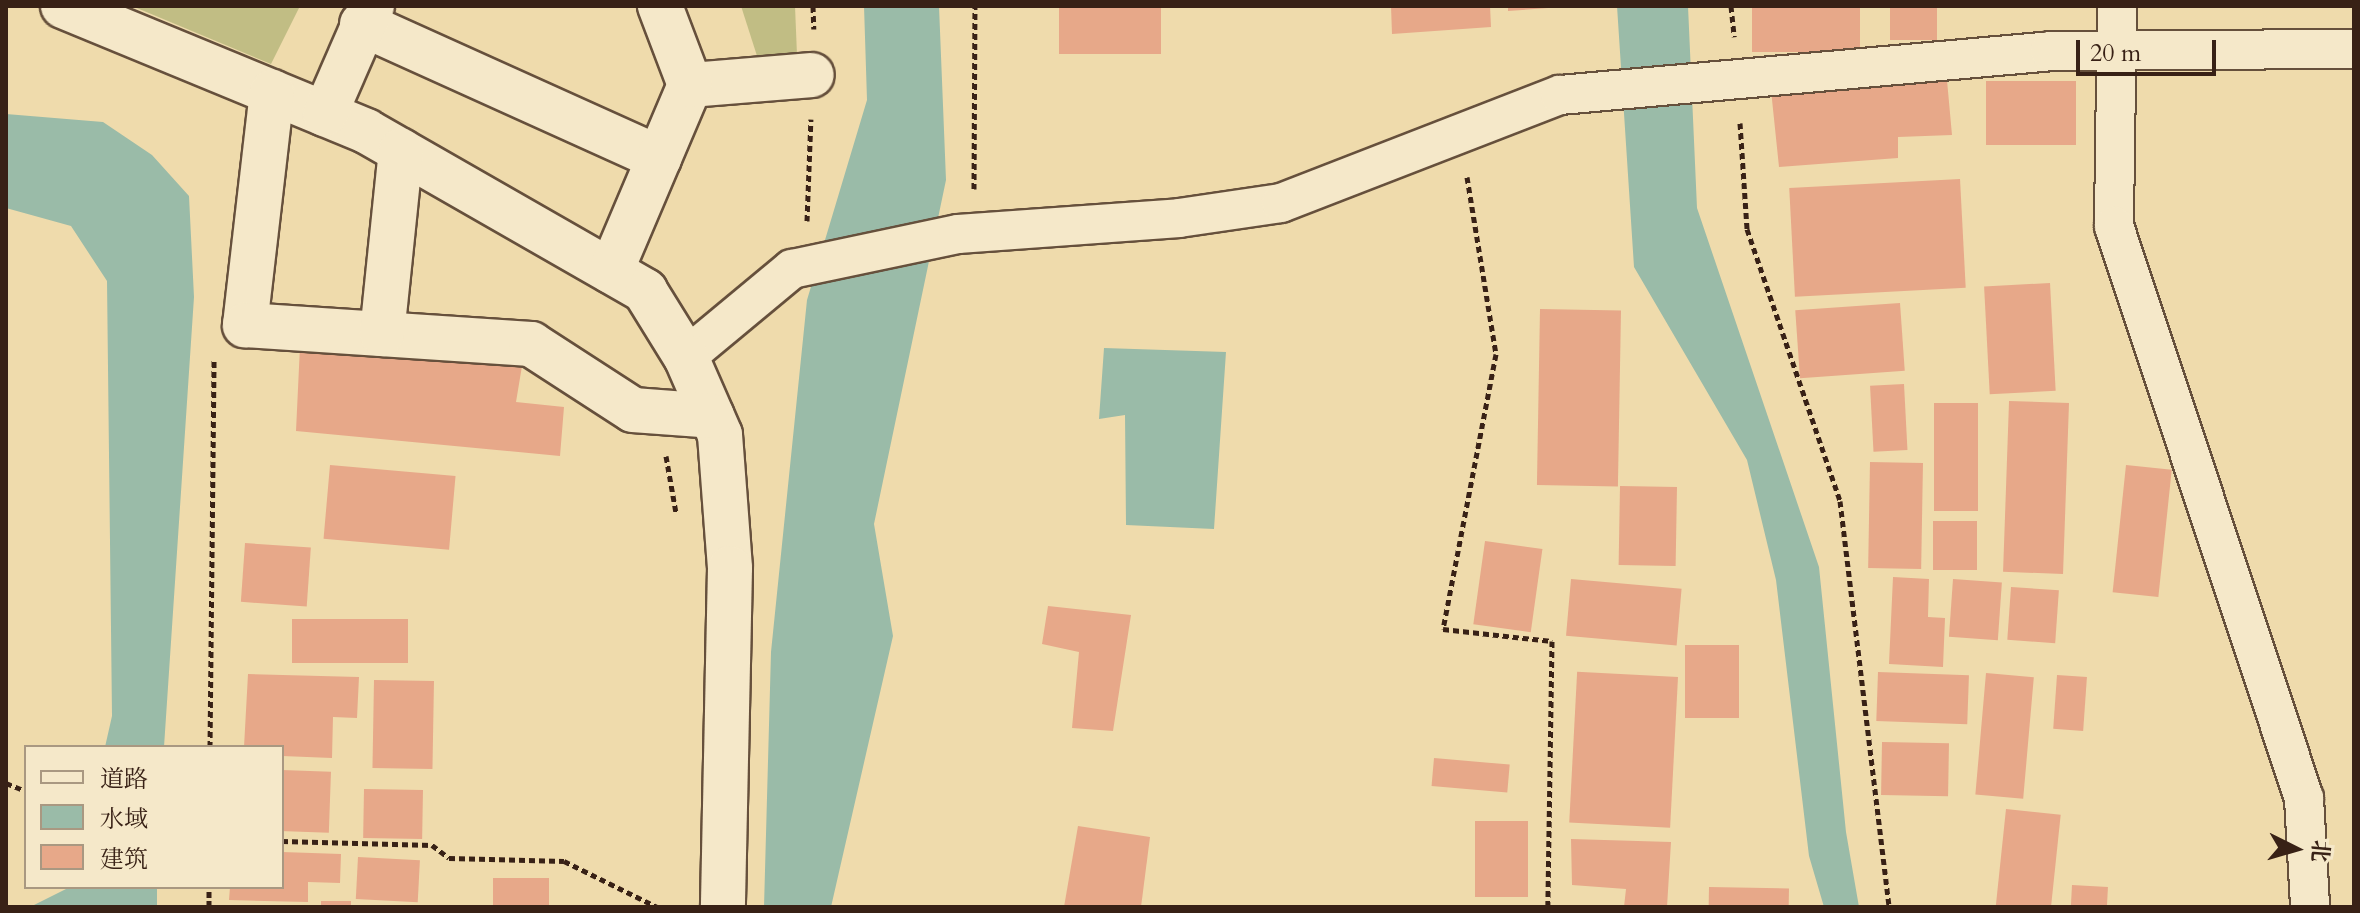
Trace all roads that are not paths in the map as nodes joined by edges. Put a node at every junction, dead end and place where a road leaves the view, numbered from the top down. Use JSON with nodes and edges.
{"nodes":[{"id":1,"x":63,"y":6,"type":"edge"},
{"id":2,"x":660,"y":6,"type":"edge"},
{"id":3,"x":2117,"y":6,"type":"edge"},
{"id":4,"x":367,"y":15,"type":"edge"},
{"id":5,"x":2354,"y":49,"type":"edge"},
{"id":6,"x":2117,"y":51,"type":"junction"},
{"id":7,"x":812,"y":75,"type":"road end"},
{"id":8,"x":690,"y":85,"type":"junction"},
{"id":9,"x":272,"y":92,"type":"junction"},
{"id":10,"x":325,"y":114,"type":"junction"},
{"id":11,"x":401,"y":151,"type":"junction"},
{"id":12,"x":659,"y":158,"type":"junction"},
{"id":13,"x":611,"y":271,"type":"junction"},
{"id":14,"x":382,"y":334,"type":"junction"},
{"id":15,"x":686,"y":357,"type":"junction"},
{"id":16,"x":712,"y":416,"type":"junction"},
{"id":17,"x":723,"y":907,"type":"edge"},
{"id":18,"x":2310,"y":907,"type":"edge"}],
"edges":[{"from":1,"to":9,"type":"street"},
{"from":2,"to":8,"type":"street"},
{"from":3,"to":6,"type":"street"},
{"from":4,"to":10,"type":"street"},
{"from":4,"to":12,"type":"street"},
{"from":5,"to":6,"type":"street"},
{"from":6,"to":15,"type":"street"},
{"from":6,"to":18,"type":"street"},
{"from":7,"to":8,"type":"street"},
{"from":8,"to":12,"type":"street"},
{"from":9,"to":10,"type":"street"},
{"from":9,"to":14,"type":"street"},
{"from":10,"to":11,"type":"street"},
{"from":11,"to":13,"type":"street"},
{"from":11,"to":14,"type":"street"},
{"from":12,"to":13,"type":"street"},
{"from":13,"to":15,"type":"street"},
{"from":14,"to":16,"type":"street"},
{"from":15,"to":16,"type":"street"},
{"from":16,"to":17,"type":"street"}]}
